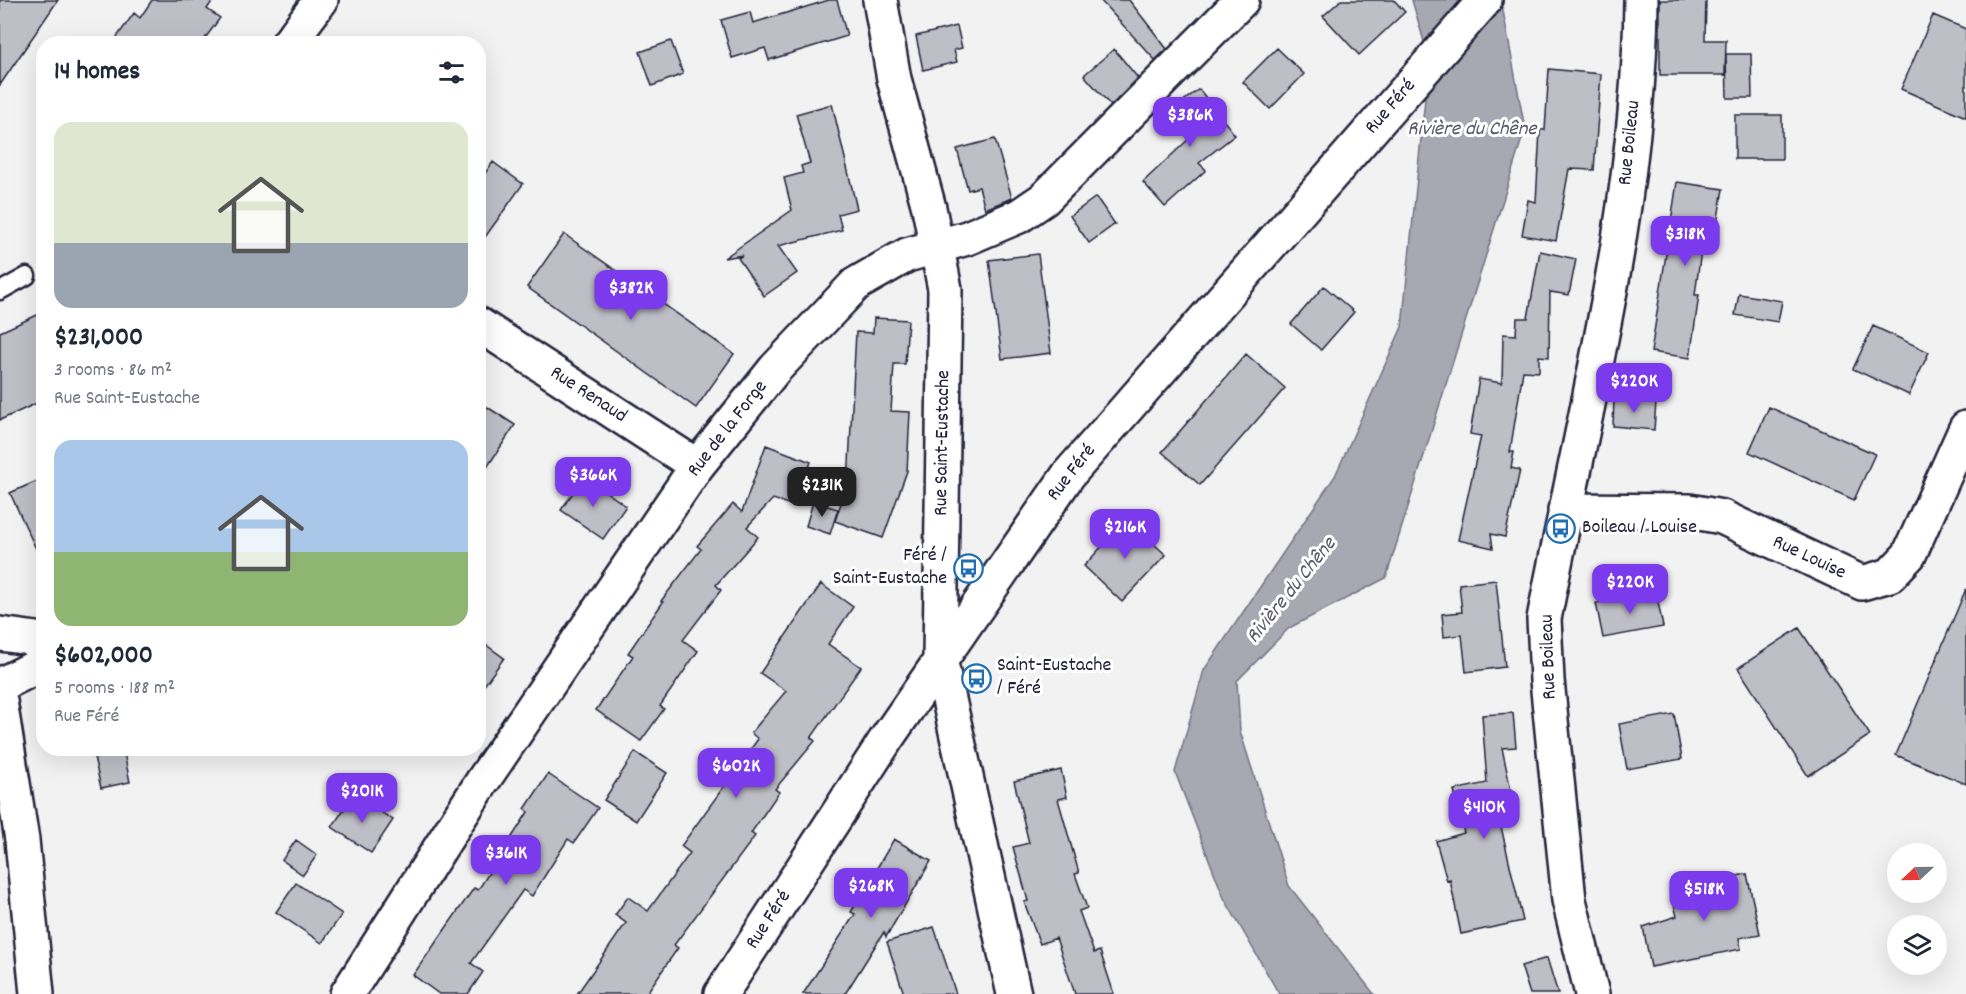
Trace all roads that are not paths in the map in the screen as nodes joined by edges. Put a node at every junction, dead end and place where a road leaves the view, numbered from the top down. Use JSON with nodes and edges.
{"nodes":[{"id":1,"x":321,"y":0,"type":"edge"},
{"id":2,"x":880,"y":0,"type":"edge"},
{"id":3,"x":1242,"y":0,"type":"edge"},
{"id":4,"x":1485,"y":0,"type":"edge"},
{"id":5,"x":1641,"y":0,"type":"edge"},
{"id":6,"x":294,"y":36,"type":"edge"},
{"id":7,"x":938,"y":247,"type":"junction"},
{"id":8,"x":27,"y":276,"type":"dead end"},
{"id":9,"x":0,"y":291,"type":"edge"},
{"id":10,"x":486,"y":329,"type":"edge"},
{"id":11,"x":1966,"y":428,"type":"edge"},
{"id":12,"x":697,"y":466,"type":"junction"},
{"id":13,"x":1565,"y":510,"type":"junction"},
{"id":14,"x":0,"y":634,"type":"edge"},
{"id":15,"x":36,"y":639,"type":"edge"},
{"id":16,"x":940,"y":659,"type":"junction"},
{"id":17,"x":36,"y":667,"type":"edge"},
{"id":18,"x":0,"y":685,"type":"edge"},
{"id":19,"x":0,"y":701,"type":"edge"},
{"id":20,"x":37,"y":994,"type":"edge"},
{"id":21,"x":347,"y":994,"type":"edge"},
{"id":22,"x":721,"y":994,"type":"edge"},
{"id":23,"x":1014,"y":994,"type":"edge"},
{"id":24,"x":1592,"y":994,"type":"edge"}],
"edges":[{"from":1,"to":6,"type":"street"},
{"from":2,"to":7,"type":"street","name":"Rue Saint-Eustache"},
{"from":3,"to":7,"type":"street","name":"Rue de la Forge"},
{"from":4,"to":16,"type":"street","name":"Rue Féré"},
{"from":5,"to":13,"type":"street","name":"Rue Boileau"},
{"from":7,"to":12,"type":"street","name":"Rue de la Forge"},
{"from":7,"to":16,"type":"street","name":"Rue Saint-Eustache"},
{"from":8,"to":9,"type":"lane"},
{"from":10,"to":12,"type":"street","name":"Rue Renaud"},
{"from":11,"to":13,"type":"street","name":"Rue Louise"},
{"from":12,"to":21,"type":"street","name":"Rue de la Forge"},
{"from":13,"to":24,"type":"street","name":"Rue Boileau"},
{"from":14,"to":15,"type":"street"},
{"from":16,"to":22,"type":"street","name":"Rue Féré"},
{"from":16,"to":23,"type":"street","name":"Rue Saint-Eustache"},
{"from":17,"to":18,"type":"street"},
{"from":19,"to":20,"type":"street"}]}
